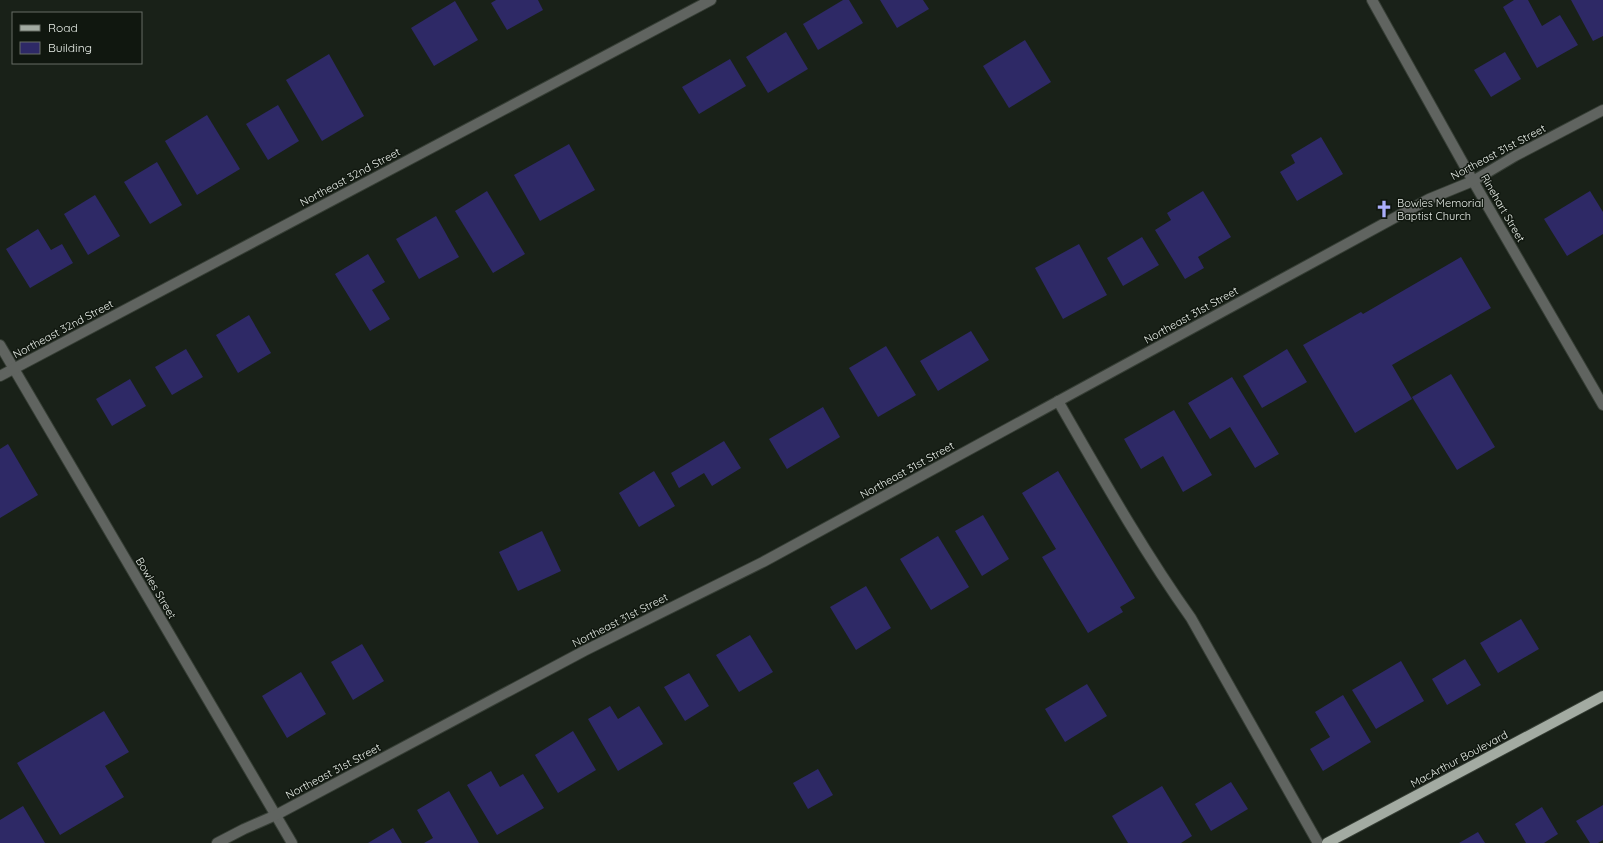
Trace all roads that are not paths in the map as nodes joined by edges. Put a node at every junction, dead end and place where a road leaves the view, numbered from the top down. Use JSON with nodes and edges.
{"nodes":[{"id":1,"x":711,"y":0,"type":"edge"},
{"id":2,"x":1372,"y":0,"type":"edge"},
{"id":3,"x":1603,"y":110,"type":"edge"},
{"id":4,"x":1473,"y":181,"type":"junction"},
{"id":5,"x":0,"y":345,"type":"edge"},
{"id":6,"x":14,"y":368,"type":"junction"},
{"id":7,"x":0,"y":376,"type":"edge"},
{"id":8,"x":1058,"y":401,"type":"junction"},
{"id":9,"x":1603,"y":406,"type":"edge"},
{"id":10,"x":1603,"y":696,"type":"edge"},
{"id":11,"x":276,"y":815,"type":"junction"},
{"id":12,"x":217,"y":843,"type":"edge"},
{"id":13,"x":292,"y":843,"type":"edge"},
{"id":14,"x":1318,"y":843,"type":"edge"},
{"id":15,"x":1327,"y":843,"type":"edge"}],
"edges":[{"from":1,"to":6,"type":"street","name":"Northeast 32nd Street"},
{"from":2,"to":4,"type":"street","name":"Rinehart Street"},
{"from":3,"to":4,"type":"street","name":"Northeast 31st Street"},
{"from":4,"to":8,"type":"street","name":"Northeast 31st Street"},
{"from":4,"to":9,"type":"street","name":"Rinehart Street"},
{"from":5,"to":6,"type":"street","name":"Bowles Street"},
{"from":6,"to":7,"type":"street","name":"Northeast 32nd Street"},
{"from":6,"to":11,"type":"street","name":"Bowles Street"},
{"from":8,"to":11,"type":"street","name":"Northeast 31st Street"},
{"from":8,"to":14,"type":"street"},
{"from":10,"to":15,"type":"main road","name":"MacArthur Boulevard"},
{"from":11,"to":12,"type":"street","name":"Northeast 31st Street"},
{"from":11,"to":13,"type":"street","name":"Bowles Street"}]}
